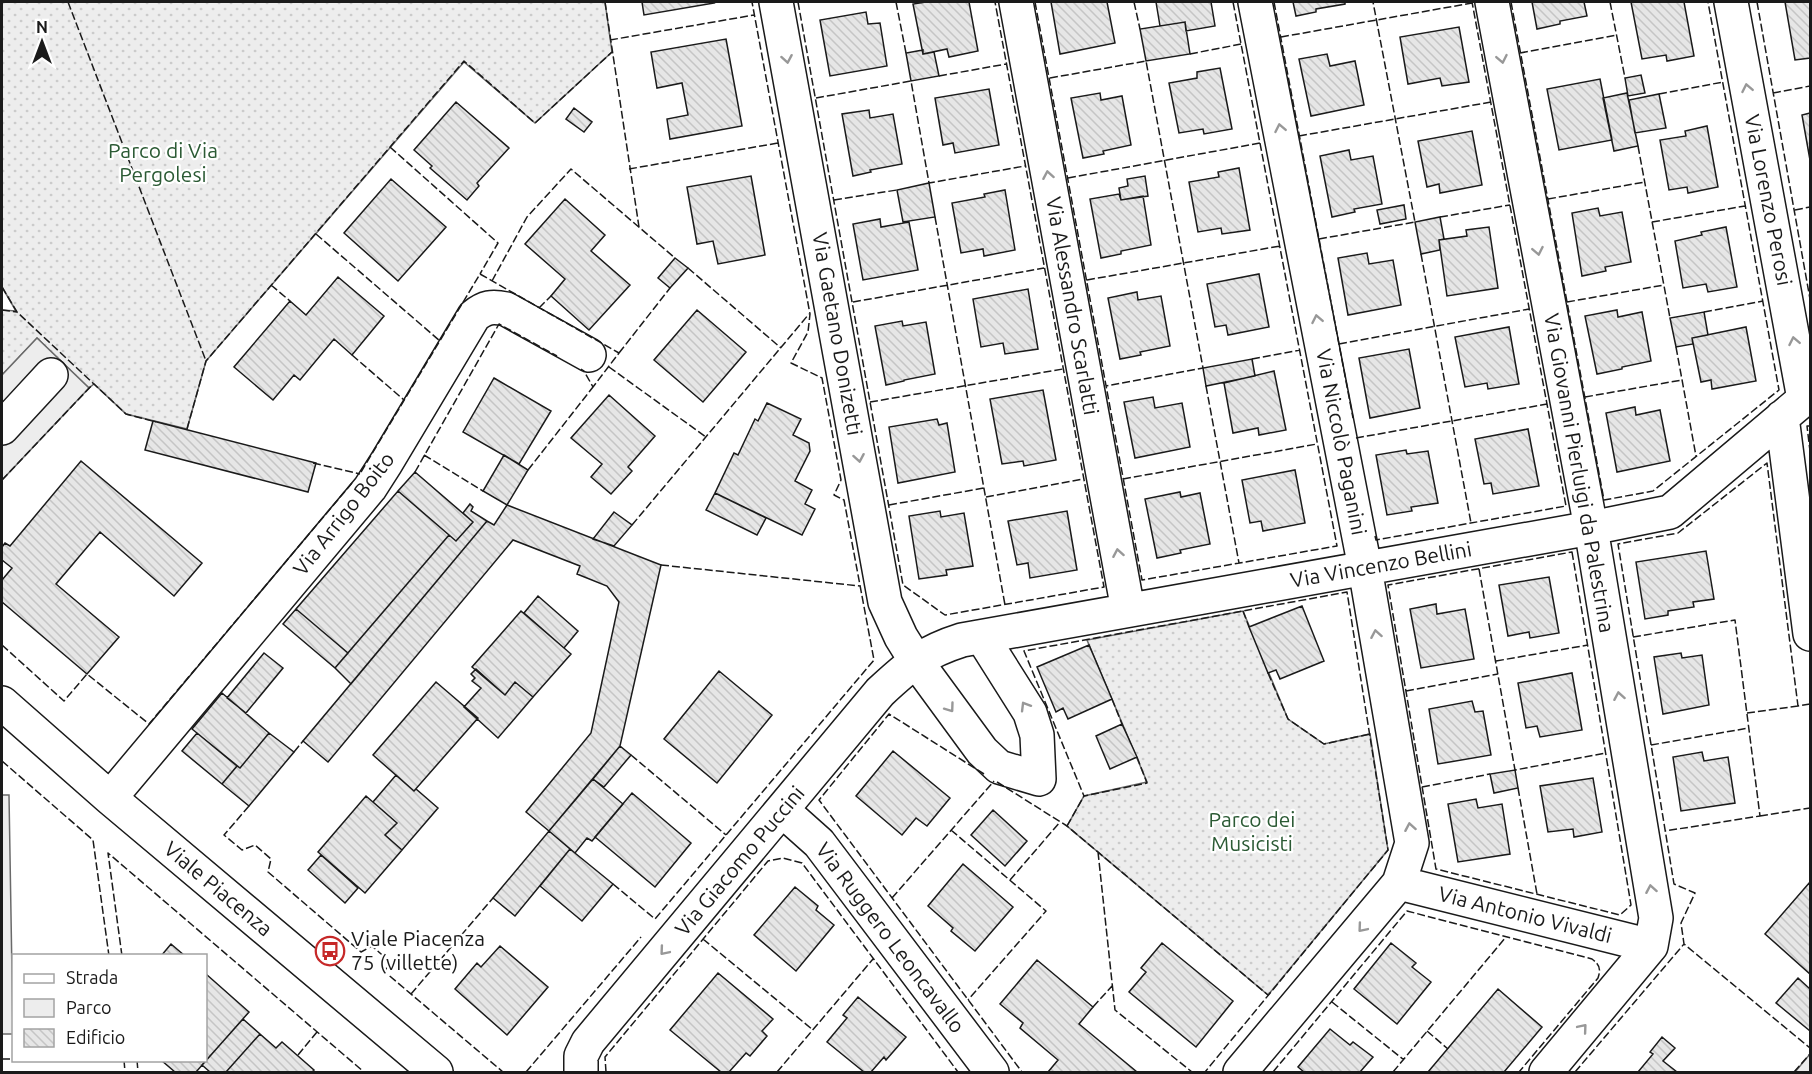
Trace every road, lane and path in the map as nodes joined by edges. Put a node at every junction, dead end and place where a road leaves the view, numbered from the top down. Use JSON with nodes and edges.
{"nodes":[{"id":1,"x":776,"y":2,"type":"edge"},
{"id":2,"x":1016,"y":2,"type":"edge"},
{"id":3,"x":1255,"y":2,"type":"edge"},
{"id":4,"x":1492,"y":2,"type":"edge"},
{"id":5,"x":1731,"y":2,"type":"edge"},
{"id":6,"x":589,"y":355,"type":"dead end"},
{"id":7,"x":51,"y":375,"type":"dead end"},
{"id":8,"x":1799,"y":405,"type":"edge"},
{"id":9,"x":2,"y":428,"type":"edge"},
{"id":10,"x":1591,"y":528,"type":"junction"},
{"id":11,"x":1365,"y":568,"type":"junction"},
{"id":12,"x":1128,"y":610,"type":"junction"},
{"id":13,"x":1810,"y":634,"type":"edge"},
{"id":14,"x":982,"y":637,"type":"junction"},
{"id":15,"x":915,"y":660,"type":"junction"},
{"id":16,"x":2,"y":703,"type":"edge"},
{"id":17,"x":110,"y":798,"type":"junction"},
{"id":18,"x":782,"y":810,"type":"junction"},
{"id":19,"x":1399,"y":883,"type":"junction"},
{"id":20,"x":1652,"y":946,"type":"junction"},
{"id":21,"x":436,"y":1072,"type":"edge"},
{"id":22,"x":581,"y":1072,"type":"edge"},
{"id":23,"x":992,"y":1072,"type":"edge"},
{"id":24,"x":1240,"y":1072,"type":"edge"},
{"id":25,"x":1546,"y":1072,"type":"edge"}],
"edges":[{"from":1,"to":15,"type":"street","name":"Via Gaetano Donizetti","one_way":true},
{"from":12,"to":2,"type":"street","name":"Via Alessandro Scarlatti","one_way":true},
{"from":11,"to":3,"type":"street","name":"Via Niccolò Paganini","one_way":true},
{"from":4,"to":10,"type":"street","name":"Via Giovanni Pierluigi da Palestrina","one_way":true},
{"from":8,"to":5,"type":"street","name":"Via Lorenzo Perosi","one_way":true},
{"from":6,"to":17,"type":"street","name":"Via Arrigo Boito"},
{"from":7,"to":9,"type":"street"},
{"from":8,"to":10,"type":"street","name":"Via Vincenzo Bellini"},
{"from":8,"to":13,"type":"street","name":"Via Lorenzo Perosi"},
{"from":10,"to":11,"type":"street","name":"Via Vincenzo Bellini"},
{"from":20,"to":10,"type":"street","name":"Via Giovanni Pierluigi da Palestrina","one_way":true},
{"from":11,"to":12,"type":"street","name":"Via Vincenzo Bellini"},
{"from":19,"to":11,"type":"street","name":"Via Niccolò Paganini","one_way":true},
{"from":12,"to":14,"type":"street","name":"Via Vincenzo Bellini"},
{"from":14,"to":15,"type":"street","name":"Via Vincenzo Bellini"},
{"from":15,"to":14,"type":"street","name":"Via Gaetano Donizetti","one_way":true},
{"from":15,"to":18,"type":"street","name":"Via Giacomo Puccini"},
{"from":16,"to":17,"type":"street","name":"Viale Piacenza"},
{"from":17,"to":21,"type":"street","name":"Viale Piacenza"},
{"from":18,"to":22,"type":"street","name":"Via Giacomo Puccini","one_way":true},
{"from":18,"to":23,"type":"street","name":"Via Ruggero Leoncavallo"},
{"from":19,"to":20,"type":"street","name":"Via Antonio Vivaldi"},
{"from":19,"to":24,"type":"street","one_way":true},
{"from":25,"to":20,"type":"street","one_way":true}]}
